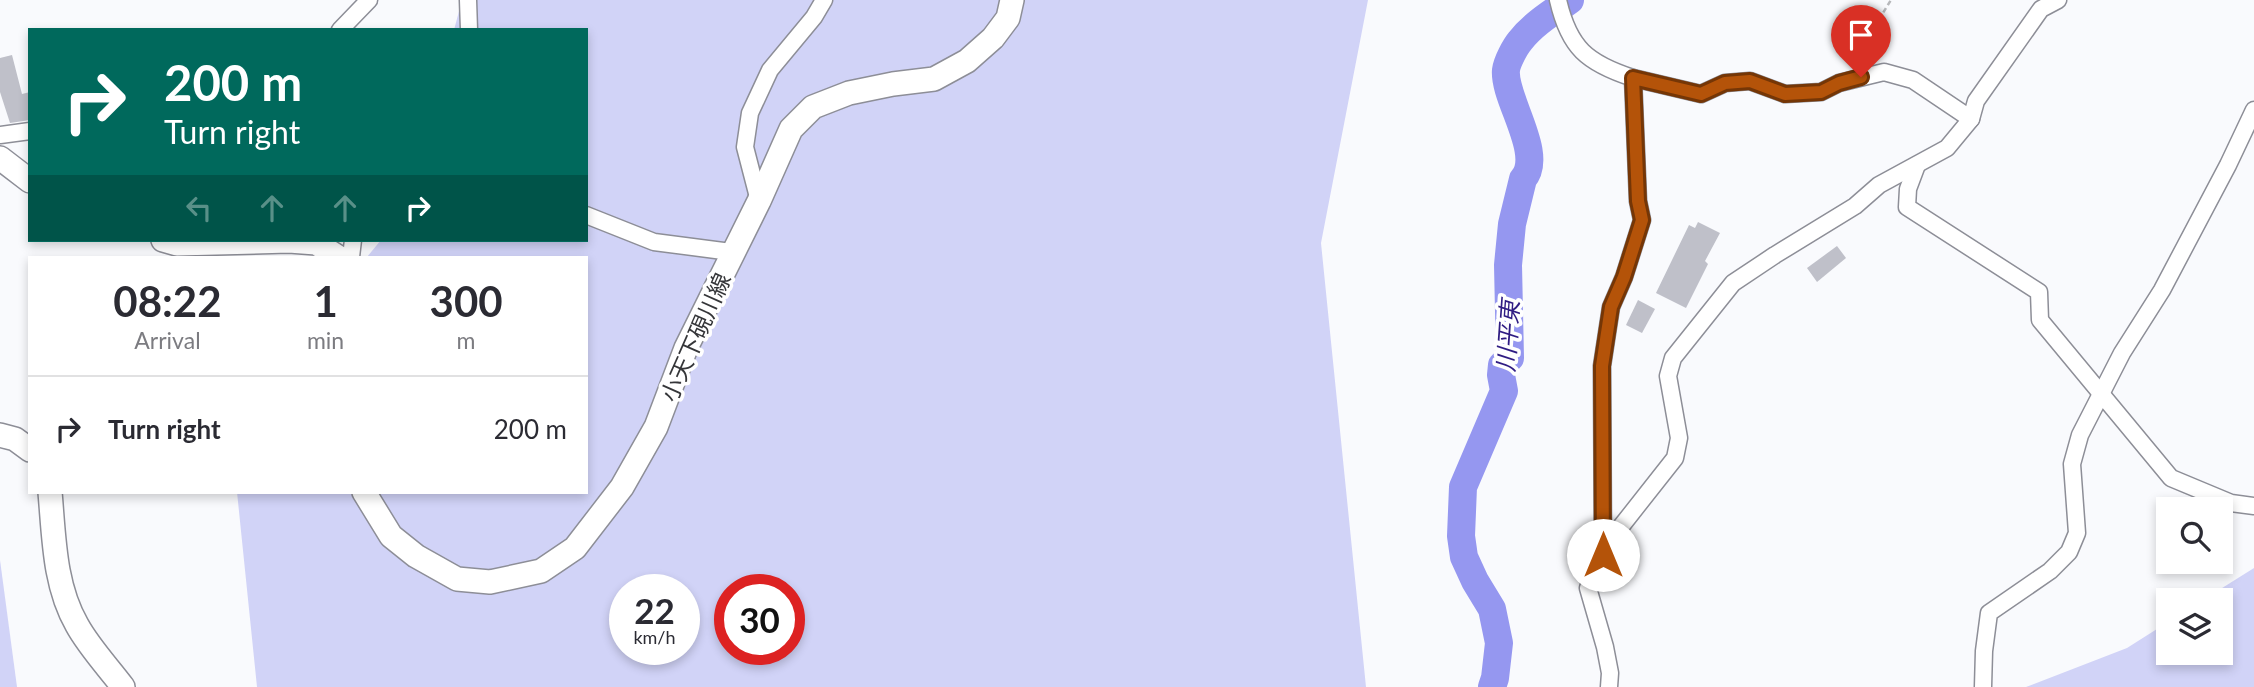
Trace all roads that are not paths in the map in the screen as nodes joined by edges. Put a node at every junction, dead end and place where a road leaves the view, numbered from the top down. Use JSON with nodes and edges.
{"nodes":[{"id":1,"x":369,"y":0,"type":"edge"},
{"id":2,"x":468,"y":0,"type":"edge"},
{"id":3,"x":824,"y":0,"type":"edge"},
{"id":4,"x":1012,"y":0,"type":"edge"},
{"id":5,"x":1558,"y":0,"type":"edge"},
{"id":6,"x":2051,"y":1,"type":"edge"},
{"id":7,"x":342,"y":28,"type":"edge"},
{"id":8,"x":469,"y":28,"type":"edge"},
{"id":9,"x":1633,"y":78,"type":"junction"},
{"id":10,"x":2254,"y":110,"type":"edge"},
{"id":11,"x":1971,"y":119,"type":"junction"},
{"id":12,"x":28,"y":131,"type":"edge"},
{"id":13,"x":0,"y":135,"type":"edge"},
{"id":14,"x":0,"y":158,"type":"edge"},
{"id":15,"x":1917,"y":165,"type":"junction"},
{"id":16,"x":28,"y":179,"type":"edge"},
{"id":17,"x":759,"y":201,"type":"junction"},
{"id":18,"x":588,"y":216,"type":"edge"},
{"id":19,"x":170,"y":242,"type":"edge"},
{"id":20,"x":252,"y":242,"type":"edge"},
{"id":21,"x":302,"y":242,"type":"edge"},
{"id":22,"x":336,"y":256,"type":"edge"},
{"id":23,"x":727,"y":263,"type":"junction"},
{"id":24,"x":2101,"y":395,"type":"junction"},
{"id":25,"x":0,"y":435,"type":"edge"},
{"id":26,"x":28,"y":449,"type":"edge"},
{"id":27,"x":50,"y":494,"type":"edge"},
{"id":28,"x":366,"y":494,"type":"edge"},
{"id":29,"x":2254,"y":506,"type":"edge"},
{"id":30,"x":1603,"y":555,"type":"junction"},
{"id":31,"x":123,"y":687,"type":"edge"},
{"id":32,"x":1609,"y":687,"type":"edge"},
{"id":33,"x":1983,"y":687,"type":"edge"}],
"edges":[{"from":1,"to":7,"type":"street"},
{"from":2,"to":8,"type":"street"},
{"from":3,"to":17,"type":"street"},
{"from":4,"to":17,"type":"main road","name":"小天下硯川線"},
{"from":5,"to":9,"type":"street"},
{"from":6,"to":11,"type":"street"},
{"from":9,"to":11,"type":"street"},
{"from":9,"to":30,"type":"street"},
{"from":10,"to":24,"type":"street"},
{"from":11,"to":15,"type":"street"},
{"from":12,"to":13,"type":"street"},
{"from":14,"to":16,"type":"main road"},
{"from":15,"to":24,"type":"street"},
{"from":15,"to":30,"type":"street"},
{"from":17,"to":23,"type":"main road","name":"小天下硯川線"},
{"from":18,"to":23,"type":"street"},
{"from":19,"to":20,"type":"main road"},
{"from":21,"to":22,"type":"main road"},
{"from":23,"to":28,"type":"main road","name":"小天下硯川線"},
{"from":24,"to":29,"type":"street"},
{"from":24,"to":33,"type":"street"},
{"from":25,"to":26,"type":"main road"},
{"from":27,"to":31,"type":"main road"},
{"from":30,"to":32,"type":"street"}]}
